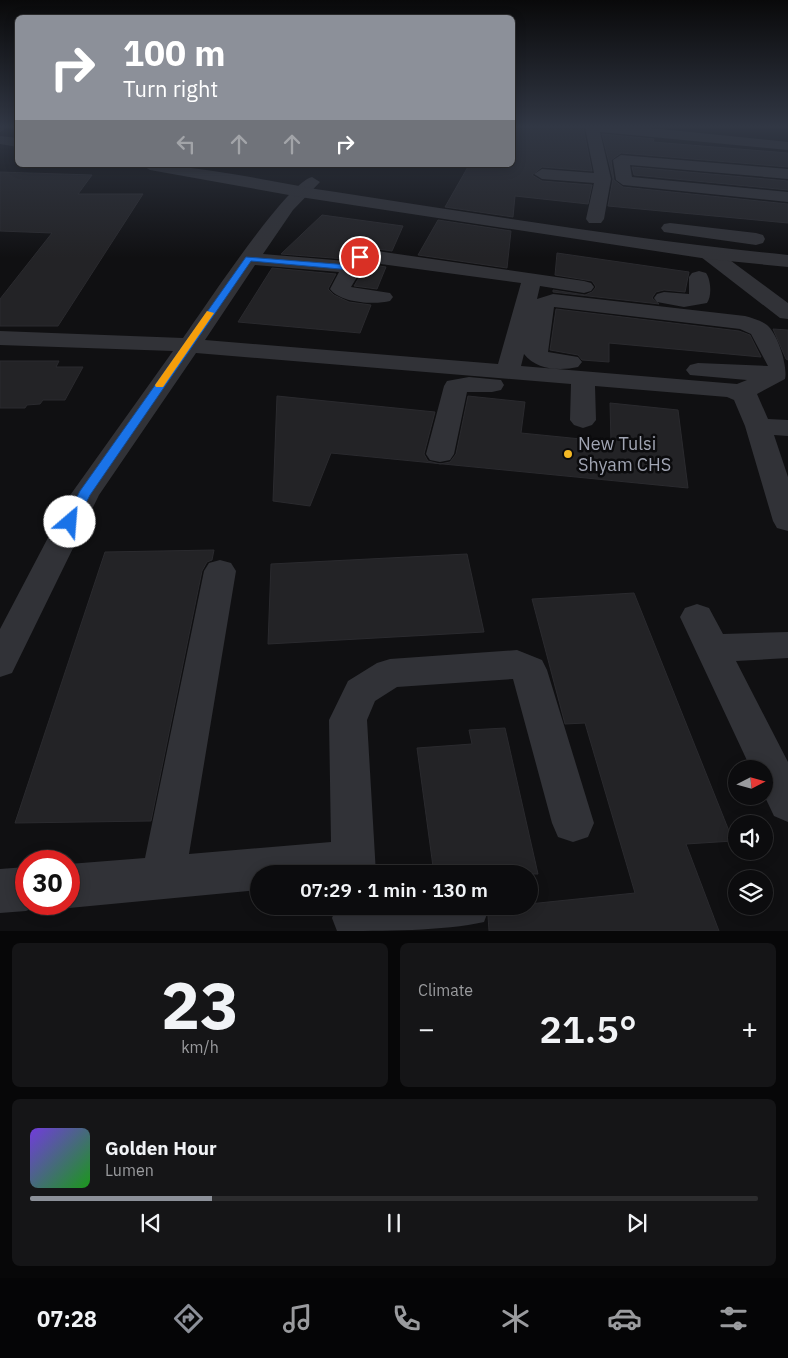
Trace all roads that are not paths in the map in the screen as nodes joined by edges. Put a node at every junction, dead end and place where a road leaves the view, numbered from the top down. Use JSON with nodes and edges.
{"nodes":[{"id":1,"x":219,"y":170,"type":"edge"},
{"id":2,"x":259,"y":170,"type":"edge"},
{"id":3,"x":602,"y":170,"type":"edge"},
{"id":4,"x":610,"y":170,"type":"edge"},
{"id":5,"x":622,"y":170,"type":"edge"},
{"id":6,"x":722,"y":170,"type":"edge"},
{"id":7,"x":542,"y":174,"type":"dead end"},
{"id":8,"x":602,"y":174,"type":"junction"},
{"id":9,"x":788,"y":174,"type":"edge"},
{"id":10,"x":306,"y":187,"type":"junction"},
{"id":11,"x":788,"y":197,"type":"edge"},
{"id":12,"x":595,"y":219,"type":"junction"},
{"id":13,"x":614,"y":222,"type":"dead end"},
{"id":14,"x":653,"y":226,"type":"dead end"},
{"id":15,"x":769,"y":240,"type":"dead end"},
{"id":16,"x":708,"y":252,"type":"junction"},
{"id":17,"x":249,"y":259,"type":"junction"},
{"id":18,"x":788,"y":261,"type":"edge"},
{"id":19,"x":351,"y":267,"type":"junction"},
{"id":20,"x":699,"y":277,"type":"dead end"},
{"id":21,"x":532,"y":279,"type":"junction"},
{"id":22,"x":383,"y":297,"type":"dead end"},
{"id":23,"x":788,"y":313,"type":"edge"},
{"id":24,"x":0,"y":338,"type":"edge"},
{"id":25,"x":187,"y":345,"type":"junction"},
{"id":26,"x":508,"y":372,"type":"junction"},
{"id":27,"x":778,"y":374,"type":"junction"},
{"id":28,"x":583,"y":385,"type":"junction"},
{"id":29,"x":739,"y":393,"type":"junction"},
{"id":30,"x":687,"y":401,"type":"dead end"},
{"id":31,"x":583,"y":420,"type":"dead end"},
{"id":32,"x":758,"y":426,"type":"junction"},
{"id":33,"x":788,"y":428,"type":"edge"},
{"id":34,"x":440,"y":454,"type":"dead end"},
{"id":35,"x":788,"y":520,"type":"edge"},
{"id":36,"x":220,"y":571,"type":"dead end"},
{"id":37,"x":697,"y":617,"type":"dead end"},
{"id":38,"x":788,"y":645,"type":"edge"},
{"id":39,"x":714,"y":648,"type":"junction"},
{"id":40,"x":0,"y":663,"type":"edge"},
{"id":41,"x":788,"y":803,"type":"edge"},
{"id":42,"x":572,"y":823,"type":"dead end"},
{"id":43,"x":354,"y":865,"type":"edge"},
{"id":44,"x":250,"y":873,"type":"edge"},
{"id":45,"x":163,"y":878,"type":"junction"},
{"id":46,"x":80,"y":885,"type":"edge"},
{"id":47,"x":15,"y":890,"type":"edge"},
{"id":48,"x":0,"y":891,"type":"edge"},
{"id":49,"x":383,"y":915,"type":"edge"},
{"id":50,"x":355,"y":918,"type":"edge"}],
"edges":[{"from":1,"to":10,"type":"street"},
{"from":2,"to":10,"type":"street"},
{"from":3,"to":8,"type":"street"},
{"from":4,"to":8,"type":"street"},
{"from":5,"to":11,"type":"street"},
{"from":6,"to":9,"type":"street"},
{"from":7,"to":8,"type":"street"},
{"from":8,"to":12,"type":"street"},
{"from":10,"to":12,"type":"street"},
{"from":10,"to":16,"type":"street"},
{"from":10,"to":17,"type":"street"},
{"from":12,"to":13,"type":"street"},
{"from":14,"to":15,"type":"street"},
{"from":16,"to":18,"type":"street"},
{"from":16,"to":23,"type":"street"},
{"from":17,"to":19,"type":"street"},
{"from":17,"to":25,"type":"street"},
{"from":19,"to":21,"type":"street"},
{"from":19,"to":22,"type":"street"},
{"from":20,"to":21,"type":"street"},
{"from":21,"to":26,"type":"street"},
{"from":24,"to":25,"type":"street"},
{"from":25,"to":26,"type":"street"},
{"from":25,"to":40,"type":"street"},
{"from":26,"to":28,"type":"street"},
{"from":27,"to":27,"type":"street"},
{"from":27,"to":29,"type":"street"},
{"from":28,"to":29,"type":"street"},
{"from":28,"to":30,"type":"street"},
{"from":28,"to":31,"type":"street"},
{"from":28,"to":34,"type":"street"},
{"from":29,"to":32,"type":"street"},
{"from":32,"to":33,"type":"street"},
{"from":32,"to":35,"type":"street"},
{"from":36,"to":45,"type":"street"},
{"from":37,"to":39,"type":"street"},
{"from":38,"to":39,"type":"street"},
{"from":39,"to":41,"type":"street"},
{"from":42,"to":43,"type":"street"},
{"from":44,"to":45,"type":"street"},
{"from":45,"to":46,"type":"street"},
{"from":47,"to":48,"type":"street"},
{"from":49,"to":50,"type":"street"}]}
